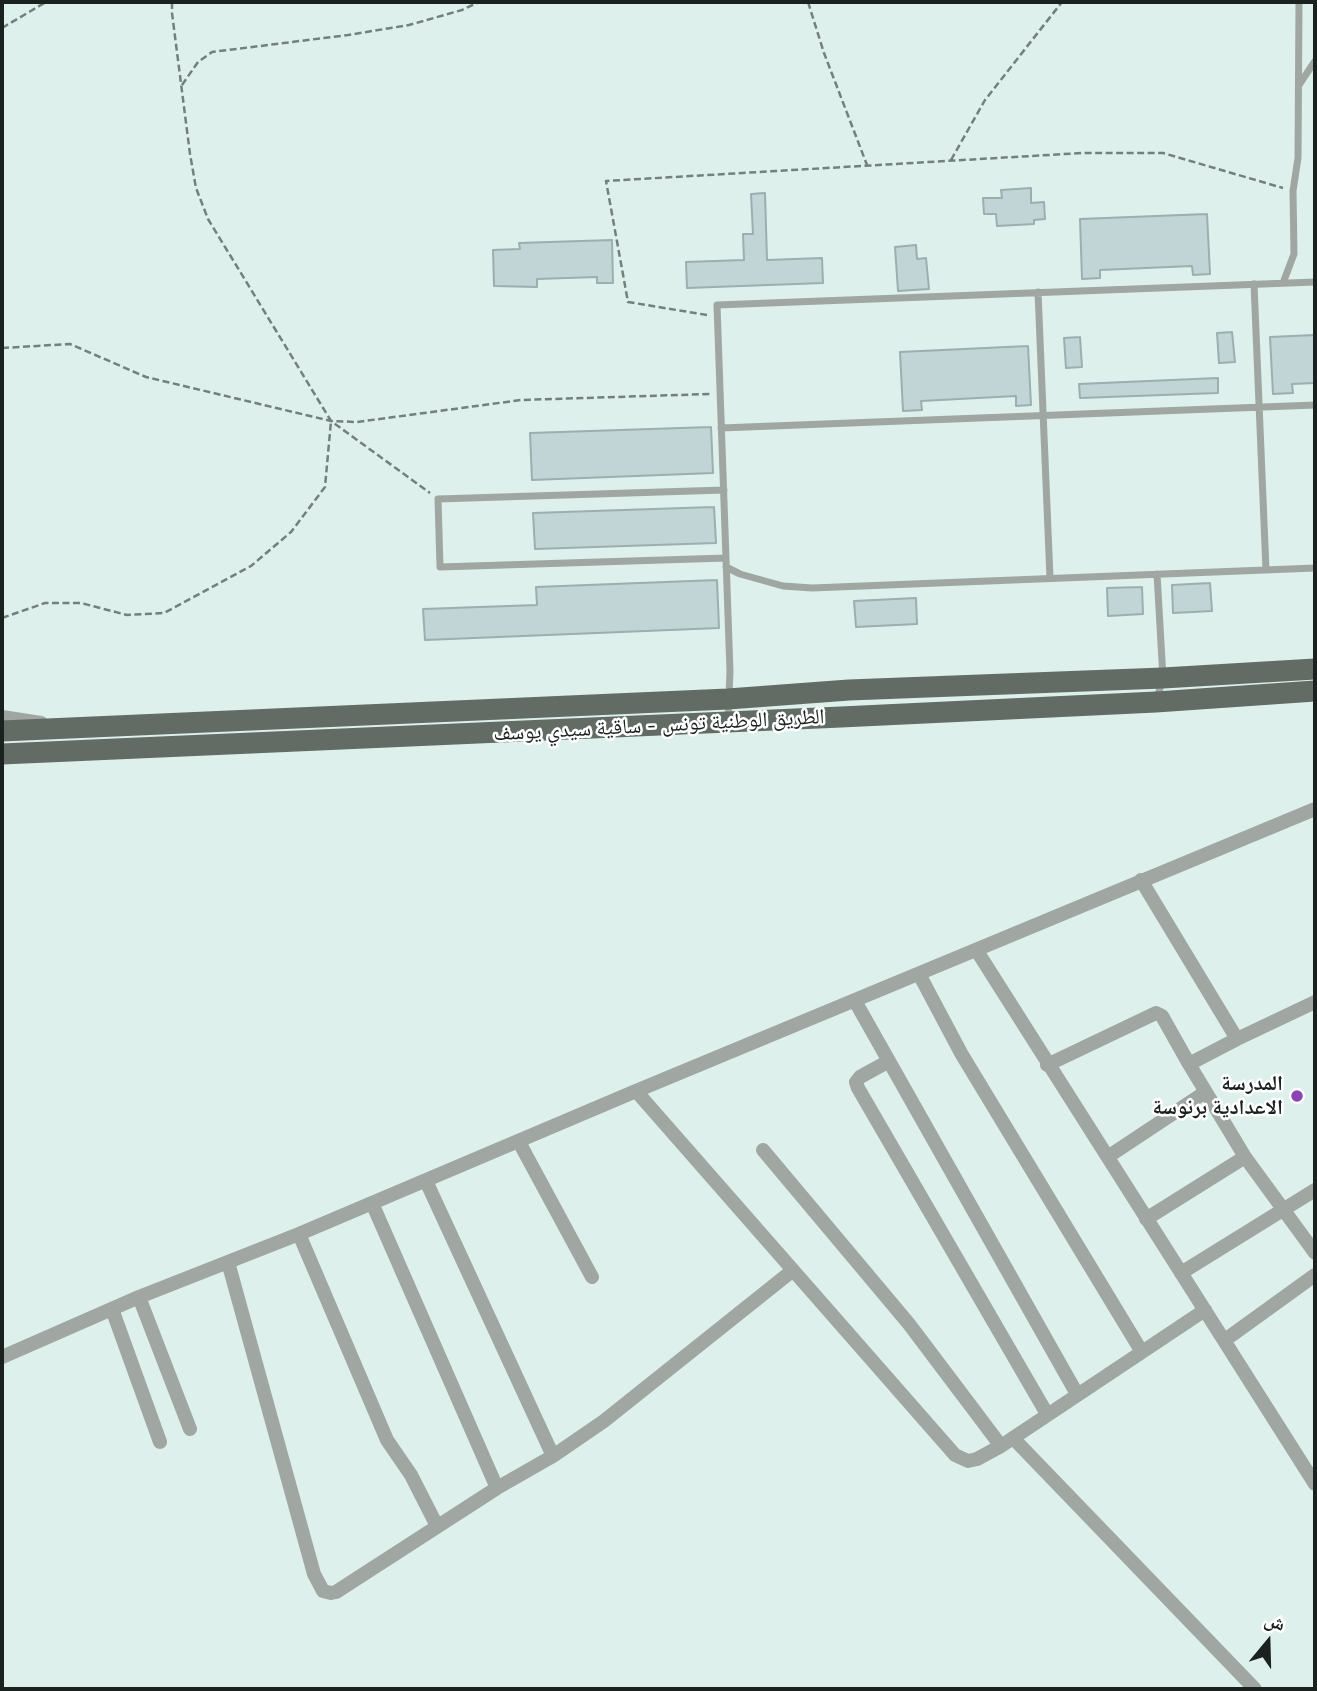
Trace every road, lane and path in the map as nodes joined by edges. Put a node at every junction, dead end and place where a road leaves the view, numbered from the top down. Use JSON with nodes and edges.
{"nodes":[{"id":1,"x":46,"y":2,"type":"edge"},
{"id":2,"x":172,"y":2,"type":"edge"},
{"id":3,"x":480,"y":2,"type":"edge"},
{"id":4,"x":808,"y":2,"type":"edge"},
{"id":5,"x":1062,"y":2,"type":"edge"},
{"id":6,"x":1299,"y":2,"type":"edge"},
{"id":7,"x":2,"y":28,"type":"edge"},
{"id":8,"x":1315,"y":61,"type":"edge"},
{"id":9,"x":181,"y":86,"type":"junction"},
{"id":10,"x":1298,"y":86,"type":"junction"},
{"id":11,"x":951,"y":160,"type":"junction"},
{"id":12,"x":867,"y":165,"type":"junction"},
{"id":13,"x":1293,"y":191,"type":"junction"},
{"id":14,"x":1315,"y":282,"type":"edge"},
{"id":15,"x":1283,"y":283,"type":"junction"},
{"id":16,"x":1254,"y":284,"type":"junction"},
{"id":17,"x":1038,"y":292,"type":"junction"},
{"id":18,"x":717,"y":317,"type":"junction"},
{"id":19,"x":2,"y":348,"type":"edge"},
{"id":20,"x":720,"y":394,"type":"junction"},
{"id":21,"x":1315,"y":405,"type":"edge"},
{"id":22,"x":1259,"y":408,"type":"junction"},
{"id":23,"x":1043,"y":416,"type":"junction"},
{"id":24,"x":331,"y":421,"type":"junction"},
{"id":25,"x":721,"y":428,"type":"junction"},
{"id":26,"x":724,"y":490,"type":"junction"},
{"id":27,"x":438,"y":499,"type":"junction"},
{"id":28,"x":726,"y":558,"type":"junction"},
{"id":29,"x":726,"y":567,"type":"junction"},
{"id":30,"x":1315,"y":568,"type":"edge"},
{"id":31,"x":1266,"y":570,"type":"junction"},
{"id":32,"x":1157,"y":574,"type":"junction"},
{"id":33,"x":1050,"y":578,"type":"junction"},
{"id":34,"x":2,"y":618,"type":"edge"},
{"id":35,"x":1315,"y":669,"type":"edge"},
{"id":36,"x":1163,"y":678,"type":"junction"},
{"id":37,"x":1315,"y":691,"type":"edge"},
{"id":38,"x":728,"y":699,"type":"junction"},
{"id":39,"x":1156,"y":702,"type":"junction"},
{"id":40,"x":2,"y":717,"type":"edge"},
{"id":41,"x":728,"y":722,"type":"junction"},
{"id":42,"x":63,"y":728,"type":"junction"},
{"id":43,"x":2,"y":731,"type":"edge"},
{"id":44,"x":2,"y":754,"type":"edge"},
{"id":45,"x":1315,"y":809,"type":"edge"},
{"id":46,"x":1141,"y":880,"type":"junction"},
{"id":47,"x":976,"y":951,"type":"junction"},
{"id":48,"x":919,"y":974,"type":"junction"},
{"id":49,"x":855,"y":1001,"type":"junction"},
{"id":50,"x":1315,"y":1002,"type":"edge"},
{"id":51,"x":1237,"y":1039,"type":"junction"},
{"id":52,"x":889,"y":1061,"type":"junction"},
{"id":53,"x":1047,"y":1065,"type":"junction"},
{"id":54,"x":1189,"y":1065,"type":"junction"},
{"id":55,"x":636,"y":1091,"type":"junction"},
{"id":56,"x":1205,"y":1093,"type":"junction"},
{"id":57,"x":519,"y":1142,"type":"junction"},
{"id":58,"x":763,"y":1150,"type":"dead end"},
{"id":59,"x":1109,"y":1156,"type":"junction"},
{"id":60,"x":1245,"y":1157,"type":"junction"},
{"id":61,"x":426,"y":1181,"type":"junction"},
{"id":62,"x":1315,"y":1189,"type":"edge"},
{"id":63,"x":372,"y":1203,"type":"junction"},
{"id":64,"x":1285,"y":1209,"type":"junction"},
{"id":65,"x":1146,"y":1219,"type":"junction"},
{"id":66,"x":299,"y":1234,"type":"junction"},
{"id":67,"x":1315,"y":1253,"type":"edge"},
{"id":68,"x":228,"y":1262,"type":"junction"},
{"id":69,"x":792,"y":1271,"type":"junction"},
{"id":70,"x":1181,"y":1273,"type":"junction"},
{"id":71,"x":1315,"y":1275,"type":"edge"},
{"id":72,"x":592,"y":1277,"type":"dead end"},
{"id":73,"x":139,"y":1297,"type":"junction"},
{"id":74,"x":112,"y":1309,"type":"junction"},
{"id":75,"x":1205,"y":1310,"type":"junction"},
{"id":76,"x":1225,"y":1340,"type":"junction"},
{"id":77,"x":1142,"y":1352,"type":"junction"},
{"id":78,"x":2,"y":1357,"type":"edge"},
{"id":79,"x":1077,"y":1394,"type":"junction"},
{"id":80,"x":1047,"y":1414,"type":"junction"},
{"id":81,"x":190,"y":1429,"type":"dead end"},
{"id":82,"x":1007,"y":1442,"type":"junction"},
{"id":83,"x":160,"y":1443,"type":"dead end"},
{"id":84,"x":552,"y":1456,"type":"junction"},
{"id":85,"x":1315,"y":1484,"type":"edge"},
{"id":86,"x":497,"y":1488,"type":"junction"},
{"id":87,"x":438,"y":1526,"type":"junction"},
{"id":88,"x":1255,"y":1689,"type":"edge"}],
"edges":[{"from":1,"to":7,"type":"path"},
{"from":2,"to":9,"type":"path"},
{"from":3,"to":9,"type":"path"},
{"from":4,"to":12,"type":"path"},
{"from":5,"to":11,"type":"path"},
{"from":6,"to":10,"type":"lane"},
{"from":8,"to":10,"type":"lane"},
{"from":9,"to":24,"type":"path"},
{"from":10,"to":13,"type":"lane"},
{"from":11,"to":12,"type":"path"},
{"from":11,"to":13,"type":"path"},
{"from":12,"to":18,"type":"path"},
{"from":13,"to":15,"type":"lane"},
{"from":14,"to":15,"type":"lane"},
{"from":15,"to":16,"type":"lane"},
{"from":16,"to":17,"type":"lane"},
{"from":16,"to":22,"type":"lane"},
{"from":17,"to":18,"type":"lane"},
{"from":17,"to":23,"type":"lane"},
{"from":18,"to":20,"type":"lane"},
{"from":19,"to":24,"type":"path"},
{"from":20,"to":24,"type":"path"},
{"from":20,"to":25,"type":"lane"},
{"from":21,"to":22,"type":"lane"},
{"from":22,"to":23,"type":"lane"},
{"from":22,"to":31,"type":"lane"},
{"from":23,"to":25,"type":"lane"},
{"from":23,"to":33,"type":"lane"},
{"from":24,"to":27,"type":"path"},
{"from":24,"to":34,"type":"path"},
{"from":25,"to":26,"type":"lane"},
{"from":26,"to":27,"type":"lane"},
{"from":26,"to":28,"type":"lane"},
{"from":27,"to":28,"type":"lane"},
{"from":28,"to":29,"type":"lane"},
{"from":29,"to":33,"type":"lane"},
{"from":29,"to":38,"type":"lane"},
{"from":30,"to":31,"type":"lane"},
{"from":31,"to":32,"type":"lane"},
{"from":32,"to":33,"type":"lane"},
{"from":32,"to":36,"type":"lane"},
{"from":35,"to":36,"type":"main road","name":"الطريق الوطنية تونس - ساقية سيدي يوسف"},
{"from":36,"to":38,"type":"main road","name":"الطريق الوطنية تونس - ساقية سيدي يوسف"},
{"from":36,"to":39,"type":"lane"},
{"from":37,"to":39,"type":"main road","name":"الطريق الوطنية تونس - ساقية سيدي يوسف"},
{"from":38,"to":41,"type":"lane"},
{"from":38,"to":42,"type":"main road","name":"الطريق الوطنية تونس - ساقية سيدي يوسف"},
{"from":39,"to":41,"type":"main road","name":"الطريق الوطنية تونس - ساقية سيدي يوسف"},
{"from":40,"to":42,"type":"street"},
{"from":41,"to":44,"type":"main road","name":"الطريق الوطنية تونس - ساقية سيدي يوسف"},
{"from":42,"to":43,"type":"main road","name":"الطريق الوطنية تونس - ساقية سيدي يوسف"},
{"from":45,"to":46,"type":"street"},
{"from":46,"to":47,"type":"street"},
{"from":46,"to":51,"type":"street"},
{"from":47,"to":48,"type":"street"},
{"from":47,"to":53,"type":"street"},
{"from":48,"to":49,"type":"street"},
{"from":48,"to":77,"type":"street"},
{"from":49,"to":52,"type":"street"},
{"from":49,"to":55,"type":"street"},
{"from":50,"to":51,"type":"street"},
{"from":51,"to":54,"type":"street"},
{"from":52,"to":79,"type":"street"},
{"from":52,"to":80,"type":"street"},
{"from":53,"to":54,"type":"street"},
{"from":53,"to":59,"type":"street"},
{"from":54,"to":56,"type":"street"},
{"from":55,"to":57,"type":"street"},
{"from":55,"to":69,"type":"street"},
{"from":56,"to":59,"type":"street"},
{"from":56,"to":60,"type":"street"},
{"from":57,"to":61,"type":"street"},
{"from":57,"to":72,"type":"street"},
{"from":58,"to":82,"type":"street"},
{"from":59,"to":65,"type":"street"},
{"from":60,"to":64,"type":"street"},
{"from":60,"to":65,"type":"street"},
{"from":61,"to":63,"type":"street"},
{"from":61,"to":84,"type":"street"},
{"from":62,"to":64,"type":"street"},
{"from":63,"to":66,"type":"street"},
{"from":63,"to":86,"type":"street"},
{"from":64,"to":67,"type":"street"},
{"from":64,"to":70,"type":"street"},
{"from":65,"to":70,"type":"street"},
{"from":66,"to":68,"type":"street"},
{"from":66,"to":87,"type":"street"},
{"from":68,"to":73,"type":"street"},
{"from":68,"to":87,"type":"street"},
{"from":69,"to":82,"type":"street"},
{"from":69,"to":84,"type":"street"},
{"from":70,"to":75,"type":"street"},
{"from":71,"to":76,"type":"street"},
{"from":73,"to":74,"type":"street"},
{"from":73,"to":81,"type":"street"},
{"from":74,"to":78,"type":"street"},
{"from":74,"to":83,"type":"street"},
{"from":75,"to":76,"type":"street"},
{"from":75,"to":77,"type":"street"},
{"from":76,"to":85,"type":"street"},
{"from":77,"to":79,"type":"street"},
{"from":79,"to":80,"type":"street"},
{"from":80,"to":82,"type":"street"},
{"from":82,"to":88,"type":"street"},
{"from":84,"to":86,"type":"street"},
{"from":86,"to":87,"type":"street"}]}
